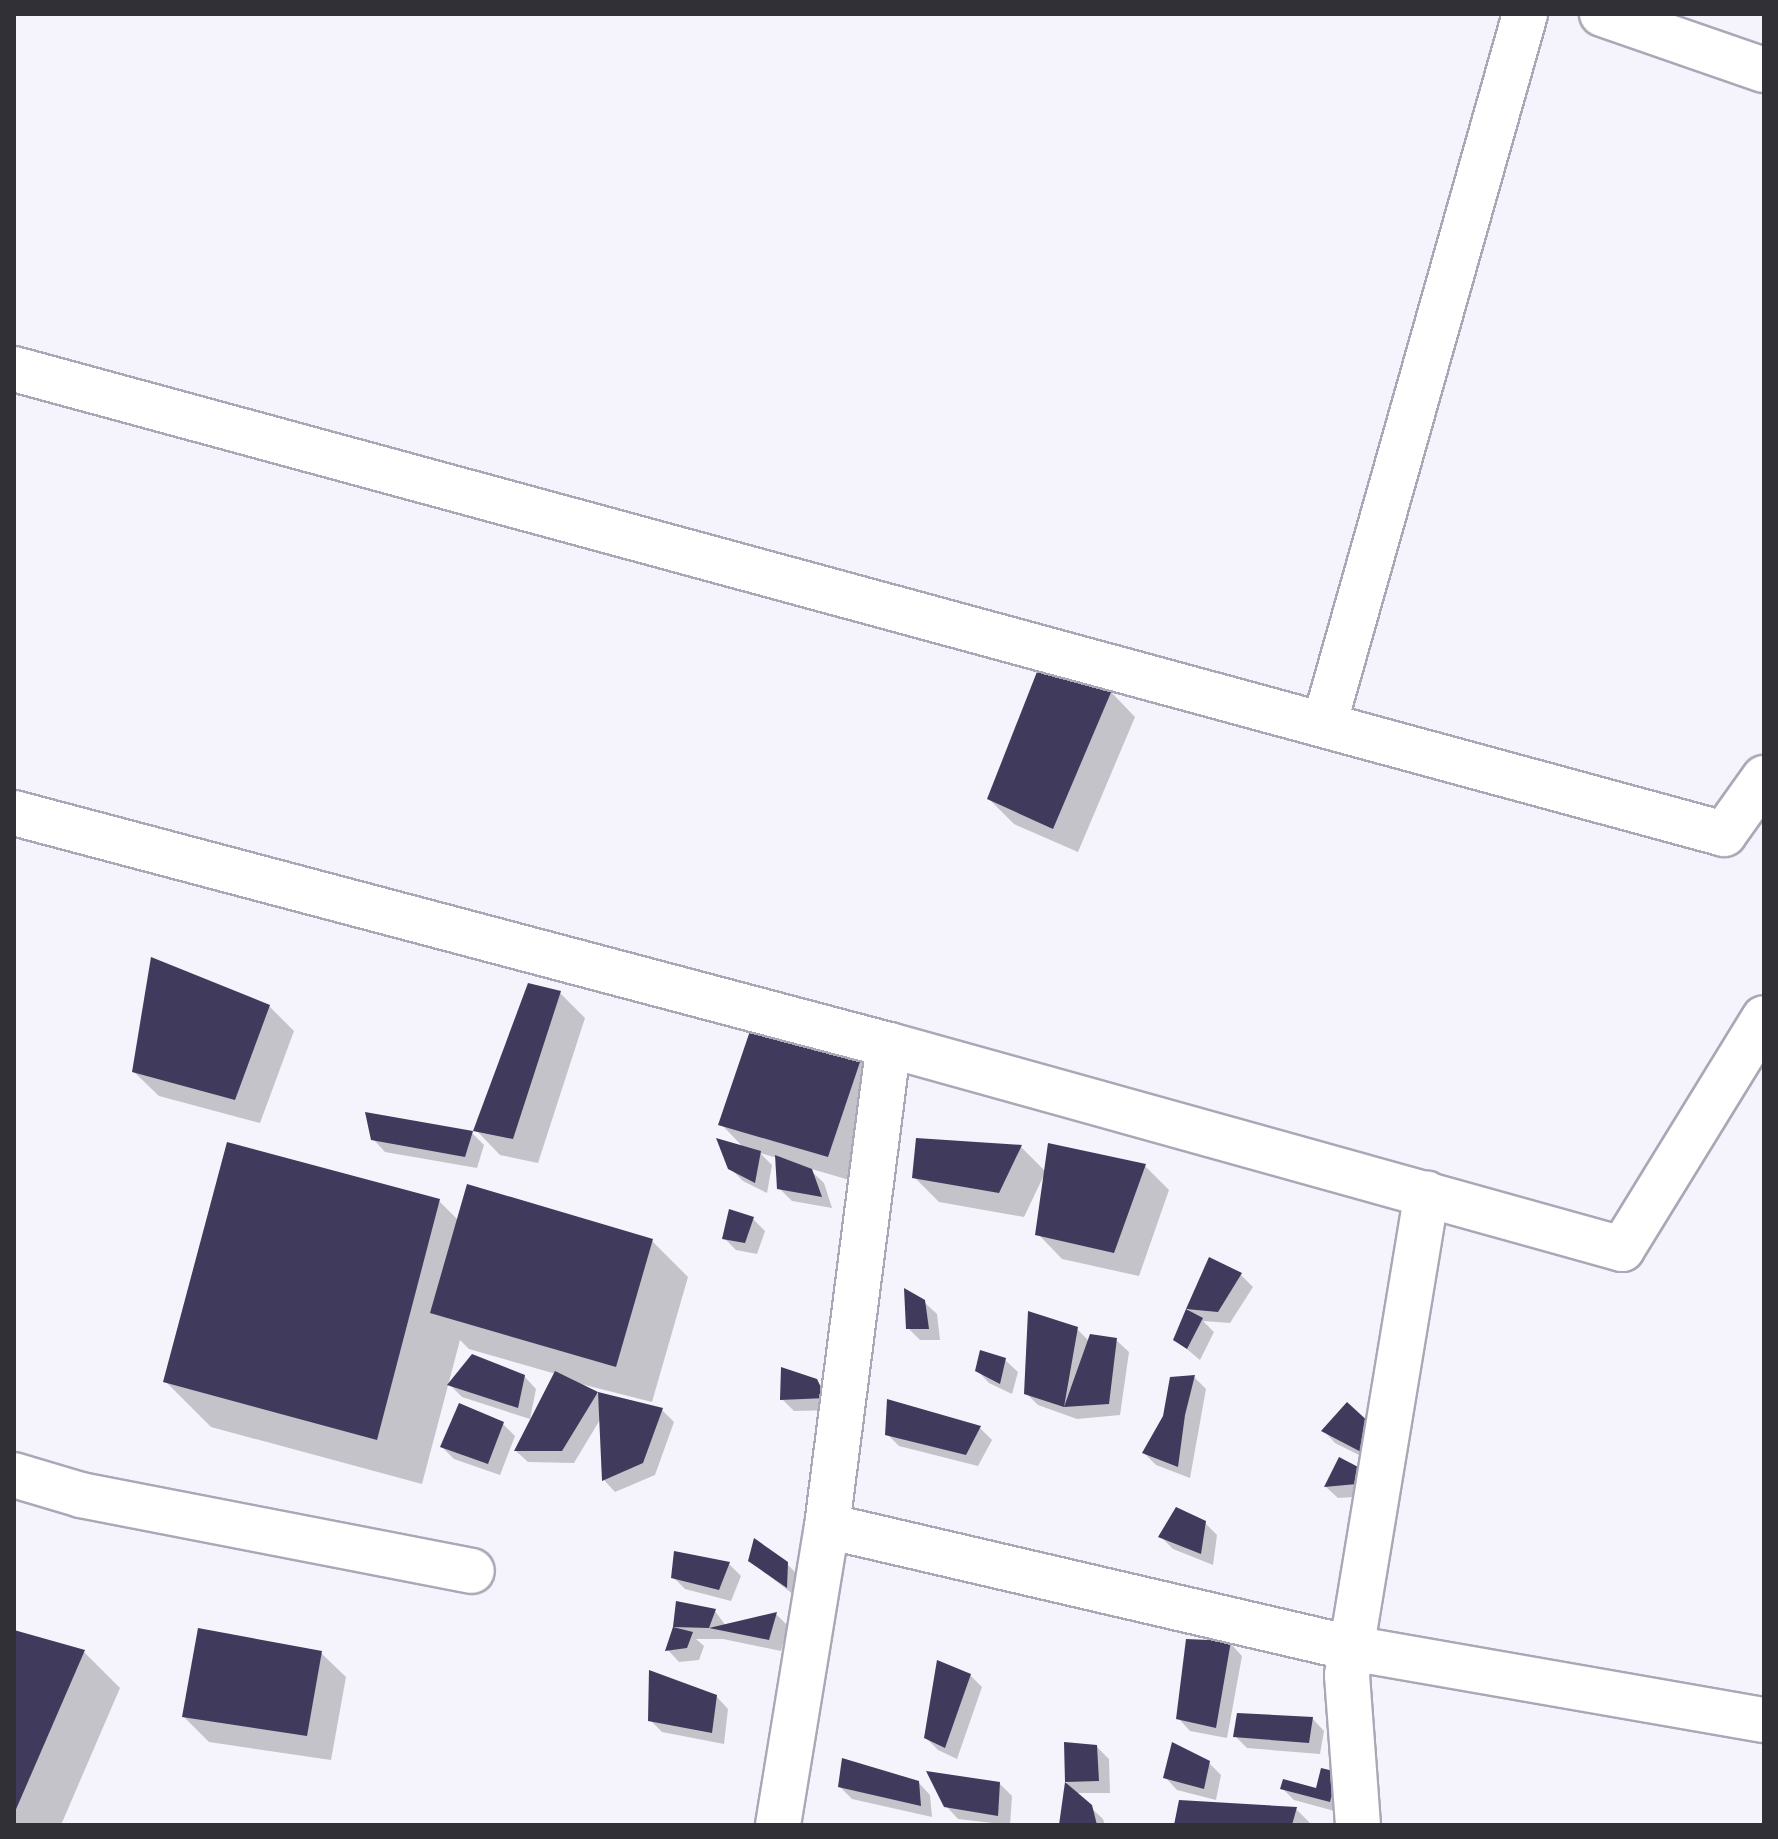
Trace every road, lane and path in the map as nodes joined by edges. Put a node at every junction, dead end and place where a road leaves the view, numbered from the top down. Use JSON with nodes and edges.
{"nodes":[{"id":1,"x":1525,"y":14,"type":"edge"},
{"id":2,"x":1602,"y":14,"type":"edge"},
{"id":3,"x":1764,"y":70,"type":"edge"},
{"id":4,"x":14,"y":369,"type":"edge"},
{"id":5,"x":1324,"y":725,"type":"junction"},
{"id":6,"x":1764,"y":778,"type":"edge"},
{"id":7,"x":14,"y":813,"type":"edge"},
{"id":8,"x":1764,"y":1018,"type":"edge"},
{"id":9,"x":889,"y":1045,"type":"junction"},
{"id":10,"x":1427,"y":1194,"type":"junction"},
{"id":11,"x":14,"y":1475,"type":"edge"},
{"id":12,"x":827,"y":1526,"type":"junction"},
{"id":13,"x":472,"y":1571,"type":"dead end"},
{"id":14,"x":1351,"y":1648,"type":"junction"},
{"id":15,"x":1764,"y":1720,"type":"edge"},
{"id":16,"x":778,"y":1825,"type":"edge"},
{"id":17,"x":1358,"y":1825,"type":"edge"}],
"edges":[{"from":1,"to":5,"type":"street"},
{"from":2,"to":3,"type":"street"},
{"from":4,"to":5,"type":"street"},
{"from":5,"to":6,"type":"street"},
{"from":7,"to":9,"type":"street"},
{"from":8,"to":10,"type":"street"},
{"from":9,"to":10,"type":"street"},
{"from":9,"to":12,"type":"street"},
{"from":10,"to":14,"type":"street"},
{"from":11,"to":13,"type":"street"},
{"from":12,"to":14,"type":"street"},
{"from":12,"to":16,"type":"street"},
{"from":14,"to":15,"type":"street"},
{"from":14,"to":17,"type":"street"}]}
